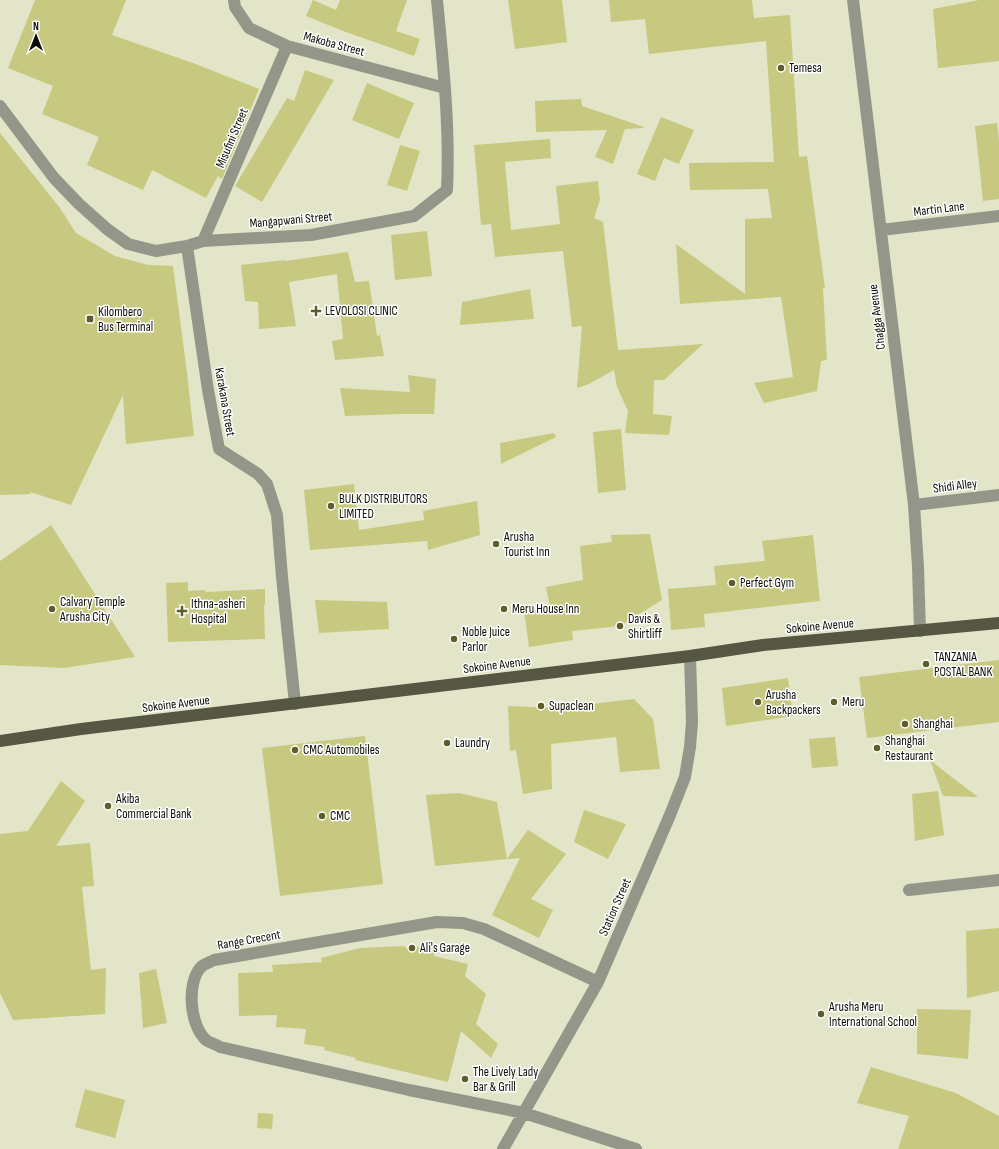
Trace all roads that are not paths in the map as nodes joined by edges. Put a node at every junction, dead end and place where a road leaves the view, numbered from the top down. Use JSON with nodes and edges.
{"nodes":[{"id":1,"x":234,"y":0,"type":"edge"},
{"id":2,"x":437,"y":0,"type":"edge"},
{"id":3,"x":853,"y":0,"type":"edge"},
{"id":4,"x":286,"y":46,"type":"junction"},
{"id":5,"x":445,"y":88,"type":"junction"},
{"id":6,"x":0,"y":106,"type":"edge"},
{"id":7,"x":999,"y":216,"type":"edge"},
{"id":8,"x":881,"y":230,"type":"junction"},
{"id":9,"x":204,"y":240,"type":"junction"},
{"id":10,"x":187,"y":246,"type":"junction"},
{"id":11,"x":999,"y":495,"type":"edge"},
{"id":12,"x":914,"y":505,"type":"junction"},
{"id":13,"x":999,"y":623,"type":"edge"},
{"id":14,"x":920,"y":631,"type":"junction"},
{"id":15,"x":690,"y":656,"type":"junction"},
{"id":16,"x":295,"y":704,"type":"junction"},
{"id":17,"x":0,"y":741,"type":"edge"},
{"id":18,"x":999,"y":880,"type":"edge"},
{"id":19,"x":909,"y":890,"type":"dead end"},
{"id":20,"x":598,"y":982,"type":"junction"},
{"id":21,"x":524,"y":1113,"type":"junction"},
{"id":22,"x":503,"y":1149,"type":"edge"},
{"id":23,"x":636,"y":1149,"type":"edge"}],
"edges":[{"from":1,"to":4,"type":"street","name":"Makoba Street"},
{"from":2,"to":5,"type":"street","name":"Mangapwani Street"},
{"from":3,"to":8,"type":"street","name":"Chagga Avenue"},
{"from":4,"to":5,"type":"street","name":"Makoba Street"},
{"from":4,"to":9,"type":"street","name":"Misufini Street"},
{"from":5,"to":9,"type":"street","name":"Mangapwani Street"},
{"from":6,"to":10,"type":"street","name":"Mangapwani Street"},
{"from":7,"to":8,"type":"street","name":"Martin Lane"},
{"from":8,"to":12,"type":"street","name":"Chagga Avenue"},
{"from":9,"to":10,"type":"street","name":"Mangapwani Street"},
{"from":10,"to":16,"type":"street","name":"Karakana Street"},
{"from":11,"to":12,"type":"street","name":"Shidi Alley"},
{"from":12,"to":14,"type":"street","name":"Chagga Avenue"},
{"from":13,"to":14,"type":"main road","name":"Sokoine Avenue"},
{"from":14,"to":15,"type":"main road","name":"Sokoine Avenue"},
{"from":15,"to":16,"type":"main road","name":"Sokoine Avenue"},
{"from":15,"to":20,"type":"street","name":"Station Street"},
{"from":16,"to":17,"type":"main road","name":"Sokoine Avenue"},
{"from":18,"to":19,"type":"street"},
{"from":20,"to":21,"type":"street","name":"Station Street"},
{"from":20,"to":21,"type":"street","name":"Range Crecent"},
{"from":21,"to":22,"type":"street","name":"Station Street"},
{"from":21,"to":23,"type":"street","name":"Range Crecent"}]}
